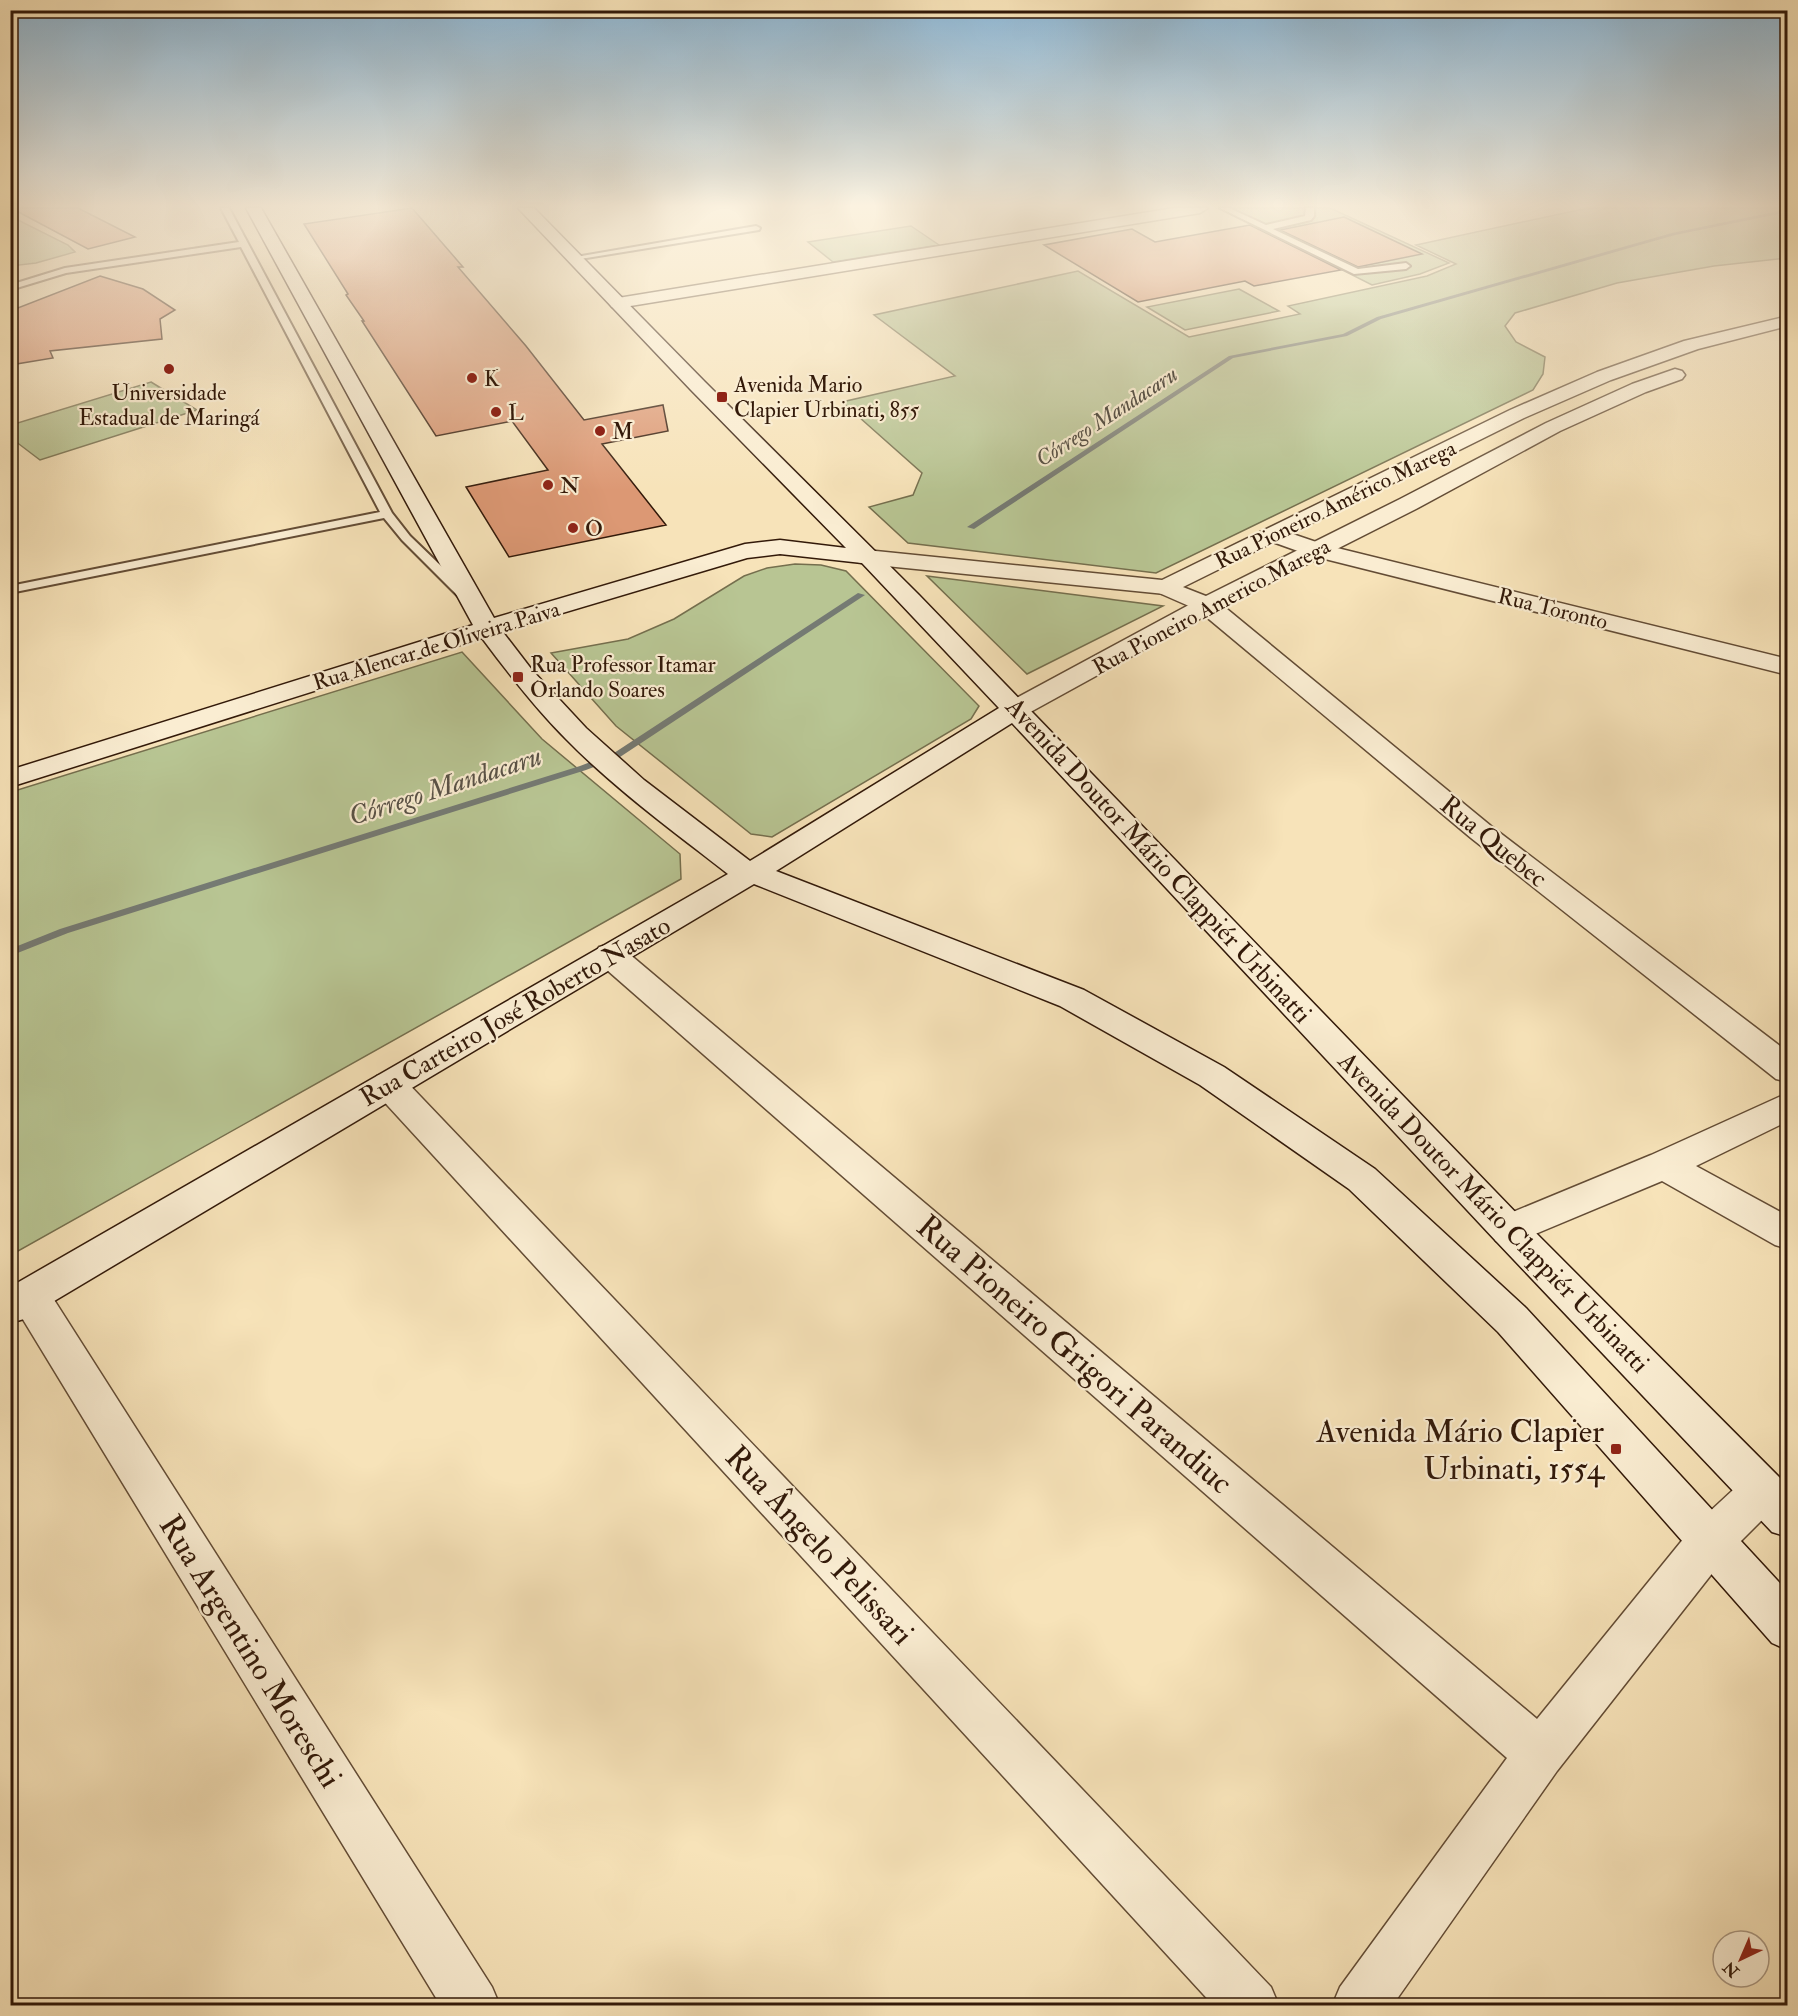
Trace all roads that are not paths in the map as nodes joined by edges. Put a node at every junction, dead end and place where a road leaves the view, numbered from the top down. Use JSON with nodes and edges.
{"nodes":[{"id":1,"x":274,"y":302,"type":"edge"},
{"id":2,"x":305,"y":302,"type":"edge"},
{"id":3,"x":624,"y":302,"type":"edge"},
{"id":4,"x":618,"y":303,"type":"joint"},
{"id":5,"x":1788,"y":321,"type":"edge"},
{"id":6,"x":1788,"y":340,"type":"edge"},
{"id":7,"x":1759,"y":348,"type":"dead end"},
{"id":8,"x":1693,"y":369,"type":"dead end"},
{"id":9,"x":1408,"y":504,"type":"joint"},
{"id":10,"x":387,"y":514,"type":"junction"},
{"id":11,"x":1275,"y":535,"type":"junction"},
{"id":12,"x":1317,"y":550,"type":"junction"},
{"id":13,"x":866,"y":557,"type":"junction"},
{"id":14,"x":1165,"y":587,"type":"junction"},
{"id":15,"x":10,"y":590,"type":"edge"},
{"id":16,"x":473,"y":604,"type":"junction"},
{"id":17,"x":1207,"y":606,"type":"junction"},
{"id":18,"x":487,"y":628,"type":"junction"},
{"id":19,"x":1788,"y":667,"type":"edge"},
{"id":20,"x":1016,"y":710,"type":"junction"},
{"id":21,"x":10,"y":779,"type":"edge"},
{"id":22,"x":751,"y":873,"type":"junction"},
{"id":23,"x":610,"y":955,"type":"junction"},
{"id":24,"x":1788,"y":1070,"type":"edge"},
{"id":25,"x":389,"y":1085,"type":"junction"},
{"id":26,"x":1788,"y":1106,"type":"edge"},
{"id":27,"x":1664,"y":1166,"type":"junction"},
{"id":28,"x":1509,"y":1230,"type":"junction"},
{"id":29,"x":1788,"y":1234,"type":"edge"},
{"id":30,"x":20,"y":1302,"type":"edge"},
{"id":31,"x":1775,"y":1504,"type":"edge"},
{"id":32,"x":1709,"y":1542,"type":"junction"},
{"id":33,"x":1788,"y":1627,"type":"edge"},
{"id":34,"x":1540,"y":1754,"type":"junction"},
{"id":35,"x":473,"y":2006,"type":"edge"},
{"id":36,"x":1252,"y":2006,"type":"edge"},
{"id":37,"x":1359,"y":2006,"type":"edge"}],
"edges":[{"from":1,"to":10,"type":"lane"},
{"from":2,"to":16,"type":"street"},
{"from":3,"to":4,"type":"street"},
{"from":4,"to":13,"type":"street","name":"Avenida Doutor Mário Clappiér Urbinatti"},
{"from":5,"to":11,"type":"street","name":"Rua Pioneiro Américo Marega"},
{"from":6,"to":7,"type":"street"},
{"from":8,"to":9,"type":"street","name":"Rua Pioneiro Américo Marega"},
{"from":9,"to":12,"type":"street","name":"Rua Pioneiro Americo Marega"},
{"from":10,"to":15,"type":"lane"},
{"from":10,"to":16,"type":"lane"},
{"from":11,"to":12,"type":"street","name":"Rua Toronto"},
{"from":11,"to":14,"type":"street","name":"Rua Pioneiro Américo Marega"},
{"from":12,"to":17,"type":"street","name":"Rua Pioneiro Americo Marega"},
{"from":12,"to":19,"type":"street","name":"Rua Toronto"},
{"from":13,"to":14,"type":"street"},
{"from":13,"to":18,"type":"street","name":"Rua Alencar de Oliveira Paiva"},
{"from":13,"to":20,"type":"street","name":"Avenida Doutor Mário Clappiér Urbinatti"},
{"from":14,"to":17,"type":"street","name":"Rua Quebec"},
{"from":16,"to":18,"type":"street"},
{"from":17,"to":20,"type":"street","name":"Rua Pioneiro Americo Marega"},
{"from":17,"to":24,"type":"street","name":"Rua Quebec"},
{"from":18,"to":21,"type":"street","name":"Rua Alencar de Oliveira Paiva"},
{"from":18,"to":22,"type":"street"},
{"from":20,"to":22,"type":"street","name":"Rua Carteiro José Roberto Nasato"},
{"from":20,"to":28,"type":"street","name":"Avenida Doutor Mário Clappiér Urbinatti"},
{"from":22,"to":23,"type":"street","name":"Rua Carteiro José Roberto Nasato"},
{"from":22,"to":32,"type":"street"},
{"from":23,"to":25,"type":"street","name":"Rua Carteiro José Roberto Nasato"},
{"from":23,"to":34,"type":"street","name":"Rua Pioneiro Grigori Parandiuc"},
{"from":25,"to":30,"type":"street","name":"Rua Carteiro José Roberto Nasato"},
{"from":25,"to":36,"type":"street","name":"Rua Ângelo Pelissari"},
{"from":26,"to":27,"type":"street"},
{"from":27,"to":28,"type":"street"},
{"from":27,"to":29,"type":"street"},
{"from":28,"to":31,"type":"street","name":"Avenida Doutor Mário Clappiér Urbinatti"},
{"from":30,"to":35,"type":"street","name":"Rua Argentino Moreschi"},
{"from":31,"to":32,"type":"street"},
{"from":32,"to":33,"type":"street"},
{"from":32,"to":34,"type":"street"},
{"from":34,"to":37,"type":"street"}]}
